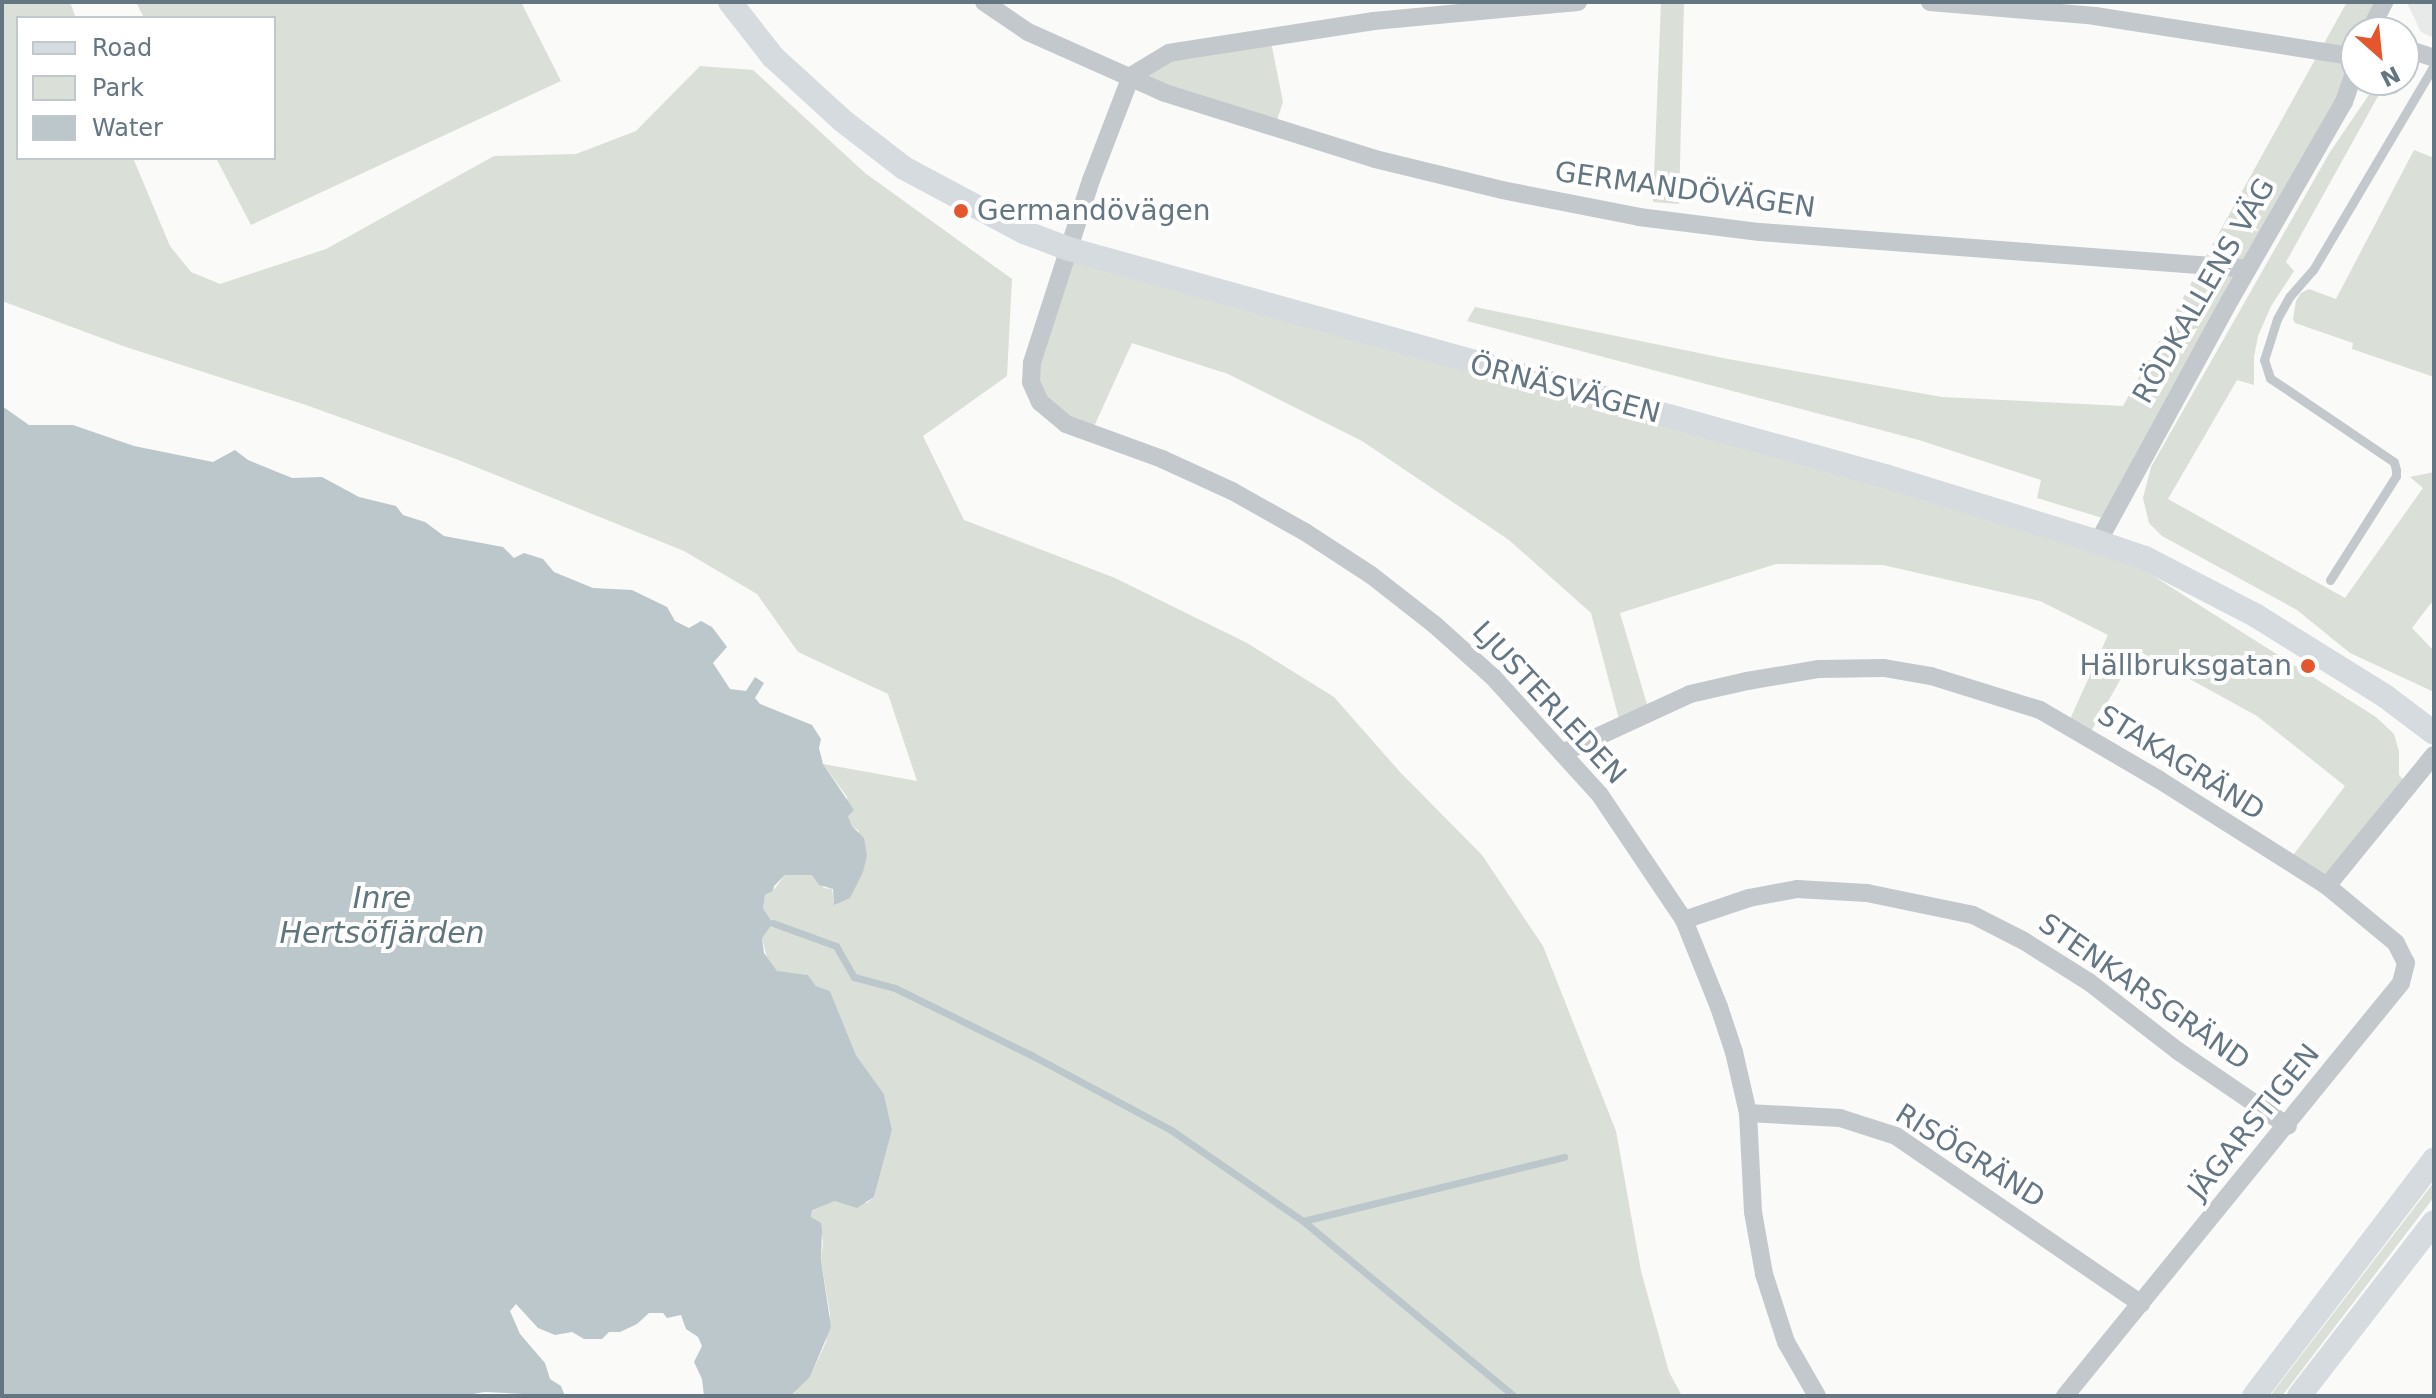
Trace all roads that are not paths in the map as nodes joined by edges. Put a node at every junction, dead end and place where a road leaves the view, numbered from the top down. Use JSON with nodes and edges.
{"nodes":[{"id":1,"x":730,"y":2,"type":"edge"},
{"id":2,"x":984,"y":2,"type":"edge"},
{"id":3,"x":1578,"y":2,"type":"edge"},
{"id":4,"x":1930,"y":2,"type":"edge"},
{"id":5,"x":2340,"y":54,"type":"edge"},
{"id":6,"x":2434,"y":65,"type":"edge"},
{"id":7,"x":1131,"y":76,"type":"junction"},
{"id":8,"x":2346,"y":96,"type":"edge"},
{"id":9,"x":1069,"y":249,"type":"junction"},
{"id":10,"x":2248,"y":269,"type":"junction"},
{"id":11,"x":2098,"y":542,"type":"junction"},
{"id":12,"x":2330,"y":580,"type":"dead end"},
{"id":13,"x":2434,"y":733,"type":"edge"},
{"id":14,"x":1562,"y":753,"type":"junction"},
{"id":15,"x":2434,"y":755,"type":"edge"},
{"id":16,"x":2327,"y":886,"type":"junction"},
{"id":17,"x":1684,"y":920,"type":"junction"},
{"id":18,"x":1748,"y":1113,"type":"junction"},
{"id":19,"x":2288,"y":1126,"type":"junction"},
{"id":20,"x":2434,"y":1160,"type":"edge"},
{"id":21,"x":2434,"y":1222,"type":"edge"},
{"id":22,"x":2141,"y":1304,"type":"junction"},
{"id":23,"x":1817,"y":1396,"type":"edge"},
{"id":24,"x":2065,"y":1396,"type":"edge"},
{"id":25,"x":2254,"y":1396,"type":"edge"},
{"id":26,"x":2299,"y":1396,"type":"edge"}],
"edges":[{"from":1,"to":9,"type":"street","name":"ÖRNÄSVÄGEN"},
{"from":2,"to":7,"type":"street","name":"GERMANDÖVÄGEN"},
{"from":3,"to":7,"type":"street"},
{"from":4,"to":5,"type":"street"},
{"from":6,"to":12,"type":"lane"},
{"from":7,"to":9,"type":"street"},
{"from":7,"to":10,"type":"street","name":"GERMANDÖVÄGEN"},
{"from":8,"to":10,"type":"street","name":"RÖDKALLENS VÄG"},
{"from":9,"to":11,"type":"street","name":"ÖRNÄSVÄGEN"},
{"from":9,"to":14,"type":"street","name":"LJUSTERLEDEN"},
{"from":10,"to":11,"type":"street","name":"RÖDKALLENS VÄG"},
{"from":11,"to":13,"type":"street","name":"ÖRNÄSVÄGEN"},
{"from":14,"to":16,"type":"street","name":"STAKAGRÄND"},
{"from":14,"to":17,"type":"street","name":"LJUSTERLEDEN"},
{"from":15,"to":16,"type":"street"},
{"from":16,"to":19,"type":"street","name":"JÄGARSTIGEN"},
{"from":17,"to":18,"type":"street","name":"LJUSTERLEDEN"},
{"from":17,"to":19,"type":"street","name":"STENKARSGRÄND"},
{"from":18,"to":22,"type":"street","name":"RISÖGRÄND"},
{"from":18,"to":23,"type":"street","name":"LJUSTERLEDEN"},
{"from":19,"to":22,"type":"street","name":"JÄGARSTIGEN"},
{"from":20,"to":25,"type":"street"},
{"from":21,"to":26,"type":"street"},
{"from":22,"to":24,"type":"street","name":"JÄGARSTIGEN"}]}
